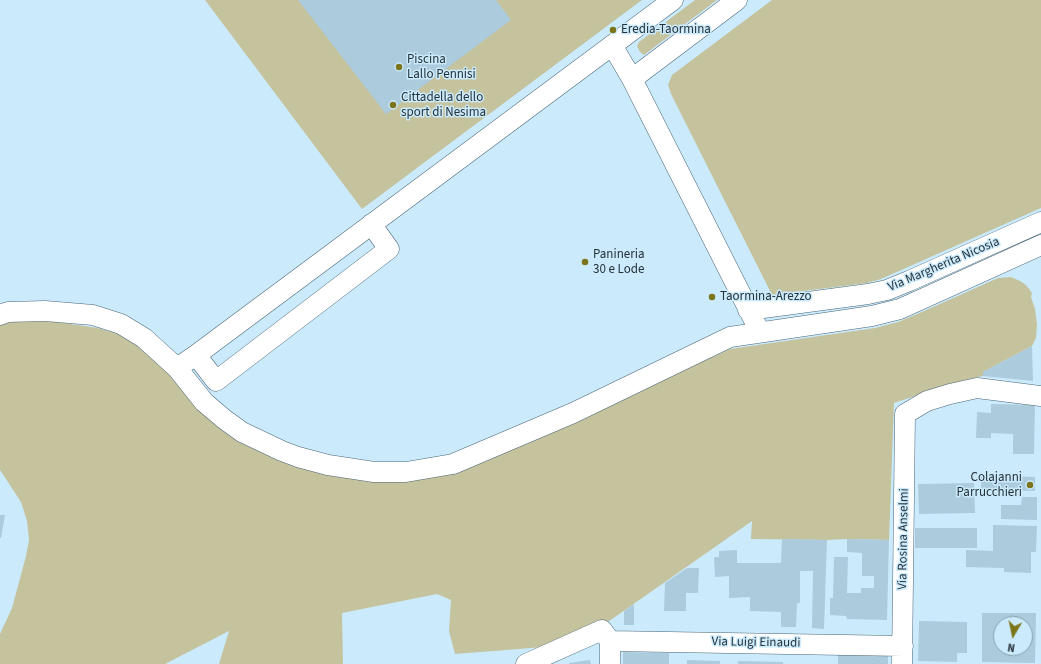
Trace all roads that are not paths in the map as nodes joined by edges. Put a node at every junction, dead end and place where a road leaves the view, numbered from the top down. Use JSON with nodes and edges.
{"nodes":[{"id":1,"x":672,"y":0,"type":"edge"},
{"id":2,"x":737,"y":0,"type":"edge"},
{"id":3,"x":612,"y":45,"type":"junction"},
{"id":4,"x":632,"y":79,"type":"junction"},
{"id":5,"x":1041,"y":222,"type":"edge"},
{"id":6,"x":371,"y":224,"type":"junction"},
{"id":7,"x":1041,"y":245,"type":"edge"},
{"id":8,"x":748,"y":310,"type":"junction"},
{"id":9,"x":0,"y":315,"type":"edge"},
{"id":10,"x":760,"y":332,"type":"junction"},
{"id":11,"x":196,"y":355,"type":"junction"},
{"id":12,"x":177,"y":368,"type":"junction"},
{"id":13,"x":1041,"y":396,"type":"edge"},
{"id":14,"x":610,"y":641,"type":"junction"},
{"id":15,"x":902,"y":655,"type":"edge"},
{"id":16,"x":526,"y":664,"type":"edge"},
{"id":17,"x":610,"y":664,"type":"edge"}],
"edges":[{"from":1,"to":3,"type":"street"},
{"from":2,"to":4,"type":"street"},
{"from":3,"to":4,"type":"street"},
{"from":3,"to":6,"type":"street"},
{"from":4,"to":8,"type":"street"},
{"from":5,"to":8,"type":"street","name":"Via Margherita Nicosia"},
{"from":6,"to":11,"type":"street"},
{"from":6,"to":11,"type":"street"},
{"from":7,"to":10,"type":"street","name":"Via Margherita Nicosia"},
{"from":8,"to":10,"type":"street"},
{"from":9,"to":12,"type":"street","name":"Via Margherita Nicosia"},
{"from":10,"to":12,"type":"street","name":"Via Margherita Nicosia"},
{"from":11,"to":12,"type":"street"},
{"from":13,"to":15,"type":"street","name":"Via Rosina Anselmi"},
{"from":14,"to":15,"type":"street","name":"Via Luigi Einaudi"},
{"from":14,"to":16,"type":"street"},
{"from":14,"to":17,"type":"street"}]}
